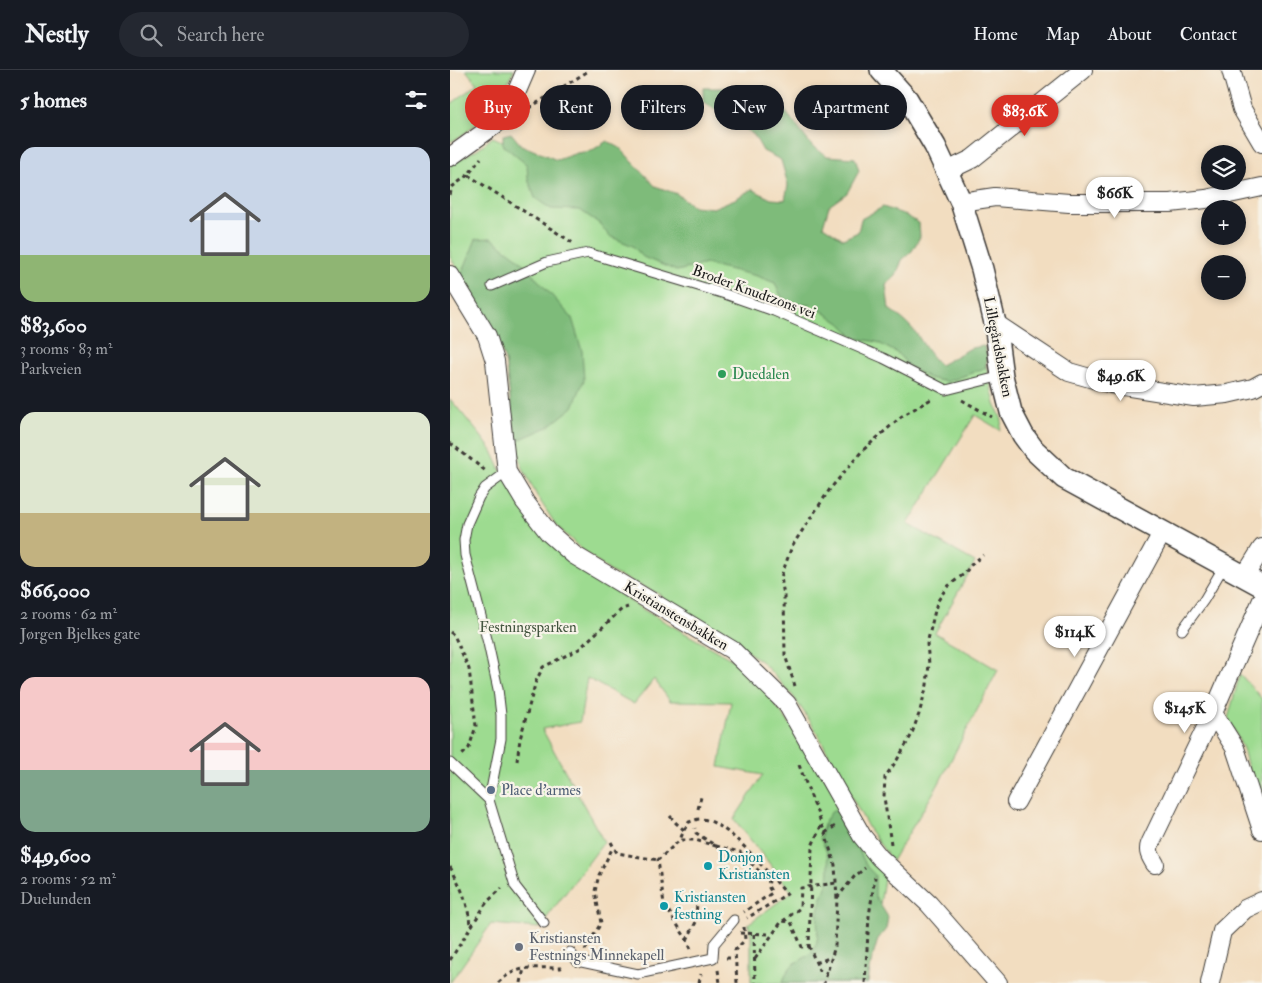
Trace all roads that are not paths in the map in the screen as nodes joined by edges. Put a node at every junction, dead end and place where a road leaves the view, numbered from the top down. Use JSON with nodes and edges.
{"nodes":[{"id":1,"x":526,"y":70,"type":"edge"},
{"id":2,"x":881,"y":70,"type":"edge"},
{"id":3,"x":1083,"y":70,"type":"edge"},
{"id":4,"x":1231,"y":70,"type":"edge"},
{"id":5,"x":1262,"y":143,"type":"edge"},
{"id":6,"x":450,"y":157,"type":"edge"},
{"id":7,"x":947,"y":171,"type":"junction"},
{"id":8,"x":1262,"y":186,"type":"edge"},
{"id":9,"x":961,"y":202,"type":"junction"},
{"id":10,"x":450,"y":275,"type":"edge"},
{"id":11,"x":492,"y":286,"type":"dead end"},
{"id":12,"x":995,"y":323,"type":"junction"},
{"id":13,"x":1002,"y":376,"type":"junction"},
{"id":14,"x":1262,"y":384,"type":"edge"},
{"id":15,"x":507,"y":472,"type":"junction"},
{"id":16,"x":1163,"y":531,"type":"junction"},
{"id":17,"x":1262,"y":548,"type":"edge"},
{"id":18,"x":1224,"y":566,"type":"junction"},
{"id":19,"x":1253,"y":581,"type":"edge"},
{"id":20,"x":1262,"y":600,"type":"edge"},
{"id":21,"x":1182,"y":630,"type":"dead end"},
{"id":22,"x":1213,"y":714,"type":"junction"},
{"id":23,"x":451,"y":764,"type":"edge"},
{"id":24,"x":489,"y":800,"type":"junction"},
{"id":25,"x":1016,"y":802,"type":"dead end"},
{"id":26,"x":1262,"y":830,"type":"edge"},
{"id":27,"x":1155,"y":864,"type":"dead end"},
{"id":28,"x":1262,"y":901,"type":"edge"},
{"id":29,"x":734,"y":920,"type":"road end"},
{"id":30,"x":544,"y":923,"type":"dead end"},
{"id":31,"x":570,"y":952,"type":"dead end"},
{"id":32,"x":998,"y":983,"type":"edge"},
{"id":33,"x":1210,"y":983,"type":"edge"}],
"edges":[{"from":1,"to":6,"type":"street"},
{"from":2,"to":7,"type":"street","name":"Lillegårdsbakken"},
{"from":3,"to":7,"type":"street"},
{"from":4,"to":5,"type":"street"},
{"from":7,"to":9,"type":"street","name":"Lillegårdsbakken"},
{"from":8,"to":9,"type":"street"},
{"from":9,"to":12,"type":"street","name":"Lillegårdsbakken"},
{"from":10,"to":15,"type":"street","name":"Kristianstensbakken"},
{"from":11,"to":13,"type":"lane","name":"Broder Knudtzons vei"},
{"from":12,"to":13,"type":"street","name":"Lillegårdsbakken"},
{"from":12,"to":14,"type":"street"},
{"from":13,"to":16,"type":"street","name":"Lillegårdsbakken"},
{"from":15,"to":24,"type":"lane"},
{"from":15,"to":32,"type":"street","name":"Kristianstensbakken"},
{"from":16,"to":18,"type":"street","name":"Lillegårdsbakken"},
{"from":16,"to":25,"type":"street"},
{"from":17,"to":19,"type":"street"},
{"from":18,"to":19,"type":"street","name":"Lillegårdsbakken"},
{"from":18,"to":21,"type":"lane"},
{"from":20,"to":22,"type":"street"},
{"from":22,"to":26,"type":"street"},
{"from":22,"to":27,"type":"street"},
{"from":23,"to":24,"type":"lane"},
{"from":24,"to":30,"type":"lane"},
{"from":28,"to":33,"type":"street"},
{"from":29,"to":31,"type":"lane"}]}
